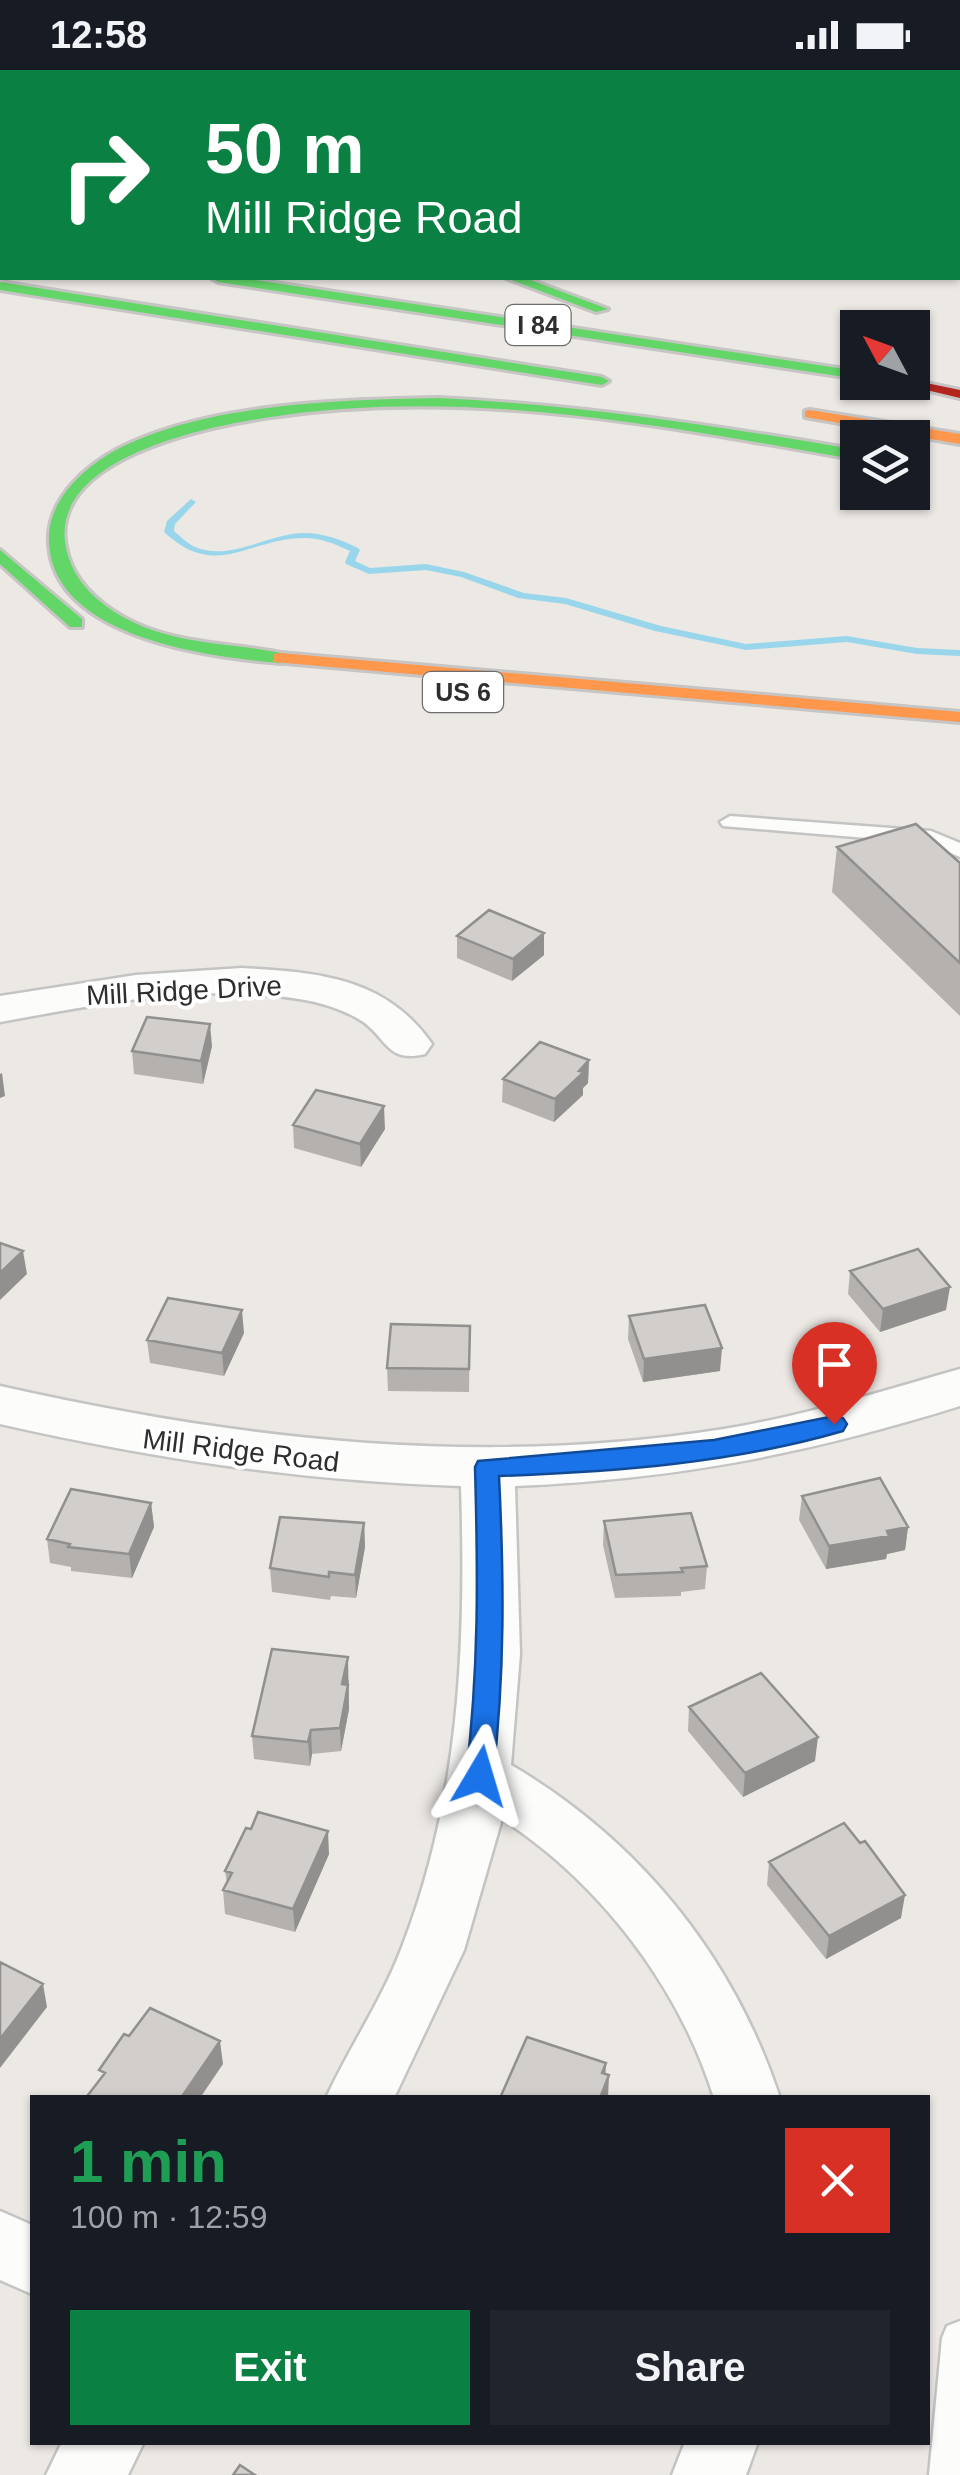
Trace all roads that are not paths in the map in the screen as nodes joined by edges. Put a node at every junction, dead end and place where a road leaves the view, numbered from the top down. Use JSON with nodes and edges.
{"nodes":[{"id":1,"x":231,"y":280,"type":"edge"},
{"id":2,"x":519,"y":280,"type":"edge"},
{"id":3,"x":0,"y":286,"type":"edge"},
{"id":4,"x":840,"y":362,"type":"edge"},
{"id":5,"x":840,"y":373,"type":"edge"},
{"id":6,"x":930,"y":383,"type":"edge"},
{"id":7,"x":633,"y":386,"type":"dead end"},
{"id":8,"x":930,"y":386,"type":"edge"},
{"id":9,"x":960,"y":391,"type":"edge"},
{"id":10,"x":786,"y":411,"type":"dead end"},
{"id":11,"x":960,"y":439,"type":"edge"},
{"id":12,"x":840,"y":452,"type":"edge"},
{"id":13,"x":0,"y":554,"type":"edge"},
{"id":14,"x":960,"y":717,"type":"edge"},
{"id":15,"x":960,"y":734,"type":"edge"},
{"id":16,"x":730,"y":822,"type":"dead end"},
{"id":17,"x":960,"y":851,"type":"edge"},
{"id":18,"x":0,"y":1009,"type":"edge"},
{"id":19,"x":409,"y":1044,"type":"dead end"},
{"id":20,"x":960,"y":1387,"type":"edge"},
{"id":21,"x":0,"y":1405,"type":"edge"},
{"id":22,"x":487,"y":1467,"type":"junction"},
{"id":23,"x":480,"y":1776,"type":"junction"},
{"id":24,"x":361,"y":2095,"type":"edge"},
{"id":25,"x":745,"y":2095,"type":"edge"},
{"id":26,"x":0,"y":2243,"type":"edge"},
{"id":27,"x":30,"y":2261,"type":"edge"},
{"id":28,"x":960,"y":2338,"type":"edge"},
{"id":29,"x":106,"y":2445,"type":"edge"},
{"id":30,"x":721,"y":2445,"type":"edge"},
{"id":31,"x":83,"y":2475,"type":"edge"},
{"id":32,"x":709,"y":2475,"type":"edge"},
{"id":33,"x":947,"y":2475,"type":"edge"}],
"edges":[{"from":1,"to":5,"type":"highway","number":"I 84"},
{"from":2,"to":4,"type":"highway"},
{"from":3,"to":7,"type":"highway","number":"I 84"},
{"from":6,"to":9,"type":"highway"},
{"from":8,"to":9,"type":"highway"},
{"from":10,"to":11,"type":"highway"},
{"from":12,"to":14,"type":"highway"},
{"from":13,"to":15,"type":"highway","number":"US 6"},
{"from":16,"to":17,"type":"lane"},
{"from":18,"to":19,"type":"street","name":"Mill Ridge Drive"},
{"from":20,"to":22,"type":"street","name":"Mill Ridge Road"},
{"from":21,"to":22,"type":"street","name":"Mill Ridge Road"},
{"from":22,"to":23,"type":"street"},
{"from":23,"to":24,"type":"street"},
{"from":23,"to":25,"type":"street"},
{"from":26,"to":27,"type":"street"},
{"from":28,"to":33,"type":"lane"},
{"from":29,"to":31,"type":"street"},
{"from":30,"to":32,"type":"street"}]}
